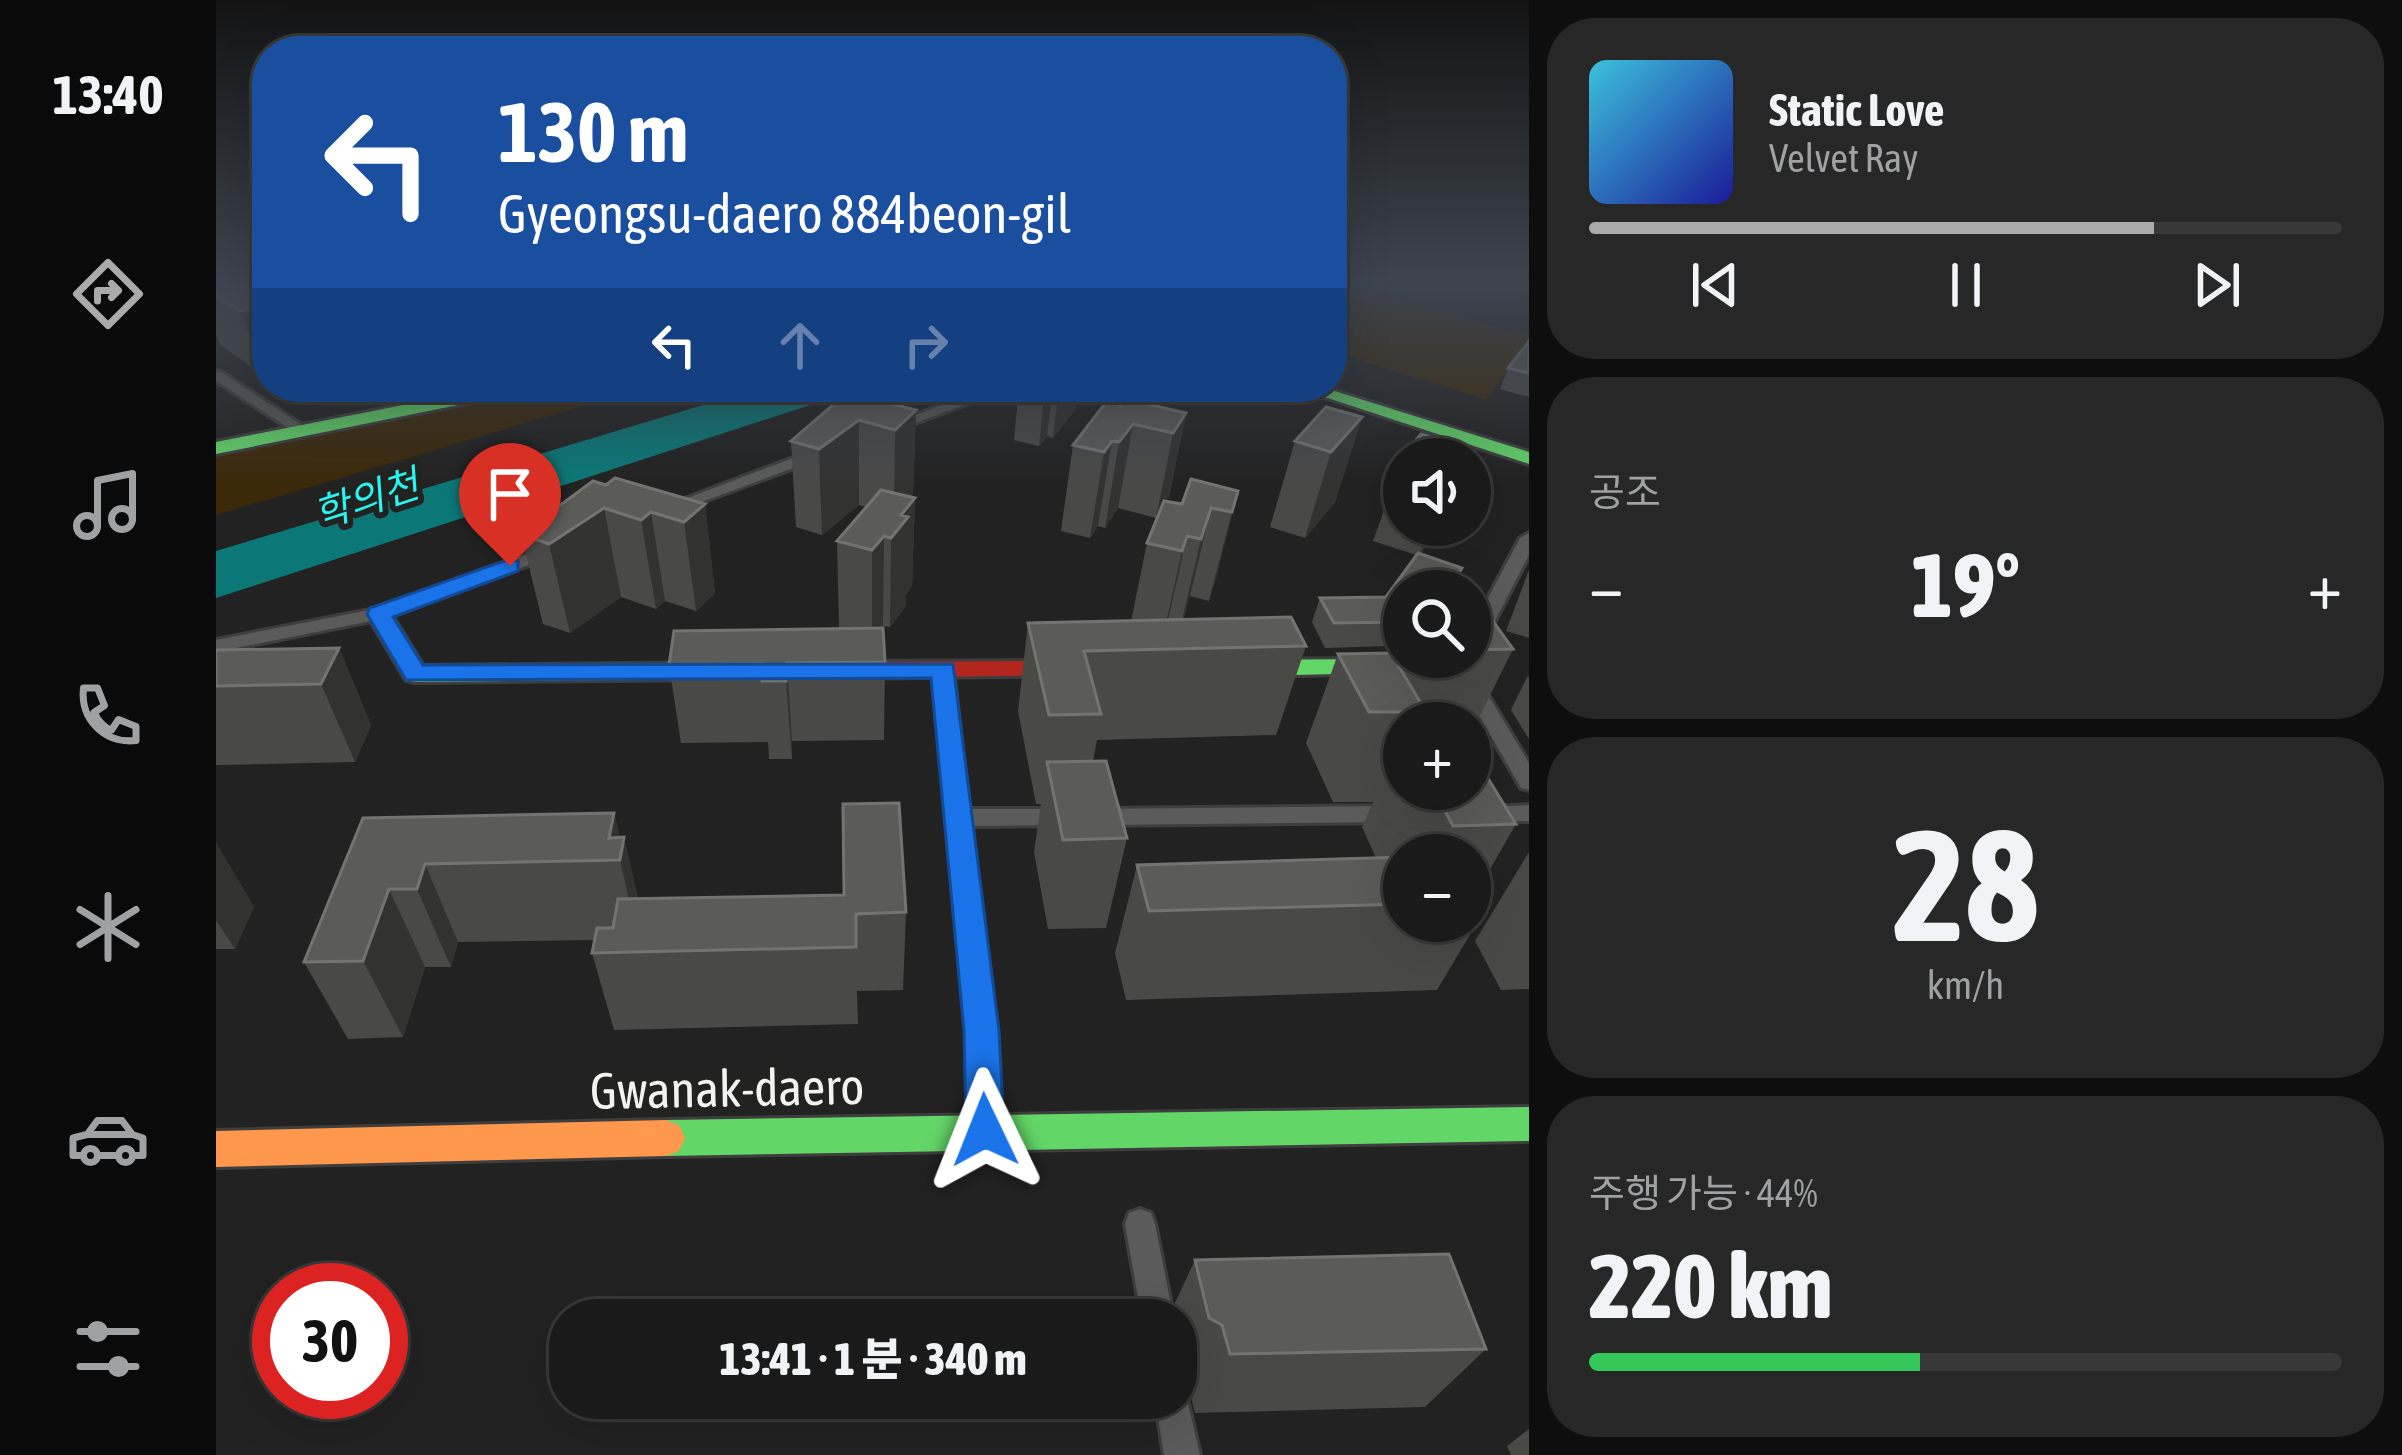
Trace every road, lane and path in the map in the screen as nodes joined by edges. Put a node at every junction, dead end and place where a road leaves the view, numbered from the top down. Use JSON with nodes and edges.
{"nodes":[{"id":1,"x":216,"y":375,"type":"edge"},
{"id":2,"x":1347,"y":381,"type":"edge"},
{"id":3,"x":252,"y":398,"type":"edge"},
{"id":4,"x":1347,"y":401,"type":"edge"},
{"id":5,"x":258,"y":402,"type":"edge"},
{"id":6,"x":447,"y":402,"type":"edge"},
{"id":7,"x":963,"y":402,"type":"edge"},
{"id":8,"x":303,"y":431,"type":"junction"},
{"id":9,"x":863,"y":438,"type":"edge"},
{"id":10,"x":1529,"y":438,"type":"edge"},
{"id":11,"x":842,"y":445,"type":"edge"},
{"id":12,"x":216,"y":448,"type":"edge"},
{"id":13,"x":1529,"y":458,"type":"edge"},
{"id":14,"x":641,"y":518,"type":"edge"},
{"id":15,"x":1529,"y":538,"type":"edge"},
{"id":16,"x":576,"y":542,"type":"edge"},
{"id":17,"x":1491,"y":597,"type":"edge"},
{"id":18,"x":379,"y":614,"type":"junction"},
{"id":19,"x":216,"y":646,"type":"edge"},
{"id":20,"x":1383,"y":663,"type":"edge"},
{"id":21,"x":1226,"y":668,"type":"edge"},
{"id":22,"x":1084,"y":669,"type":"edge"},
{"id":23,"x":815,"y":670,"type":"edge"},
{"id":24,"x":944,"y":670,"type":"junction"},
{"id":25,"x":745,"y":671,"type":"edge"},
{"id":26,"x":1461,"y":678,"type":"edge"},
{"id":27,"x":1529,"y":782,"type":"edge"},
{"id":28,"x":1529,"y":813,"type":"edge"},
{"id":29,"x":1411,"y":814,"type":"dead end"},
{"id":30,"x":1458,"y":814,"type":"edge"},
{"id":31,"x":961,"y":818,"type":"junction"},
{"id":32,"x":1529,"y":1124,"type":"edge"},
{"id":33,"x":985,"y":1130,"type":"junction"},
{"id":34,"x":216,"y":1149,"type":"edge"},
{"id":35,"x":1141,"y":1223,"type":"dead end"},
{"id":36,"x":1154,"y":1299,"type":"edge"},
{"id":37,"x":1176,"y":1419,"type":"edge"},
{"id":38,"x":1182,"y":1455,"type":"edge"}],
"edges":[{"from":1,"to":3,"type":"street"},
{"from":2,"to":10,"type":"main road"},
{"from":4,"to":13,"type":"main road"},
{"from":5,"to":8,"type":"street"},
{"from":6,"to":8,"type":"main road"},
{"from":7,"to":9,"type":"street"},
{"from":8,"to":12,"type":"main road"},
{"from":11,"to":14,"type":"street"},
{"from":15,"to":17,"type":"street"},
{"from":16,"to":18,"type":"street"},
{"from":18,"to":19,"type":"street"},
{"from":18,"to":25,"type":"main road"},
{"from":20,"to":21,"type":"main road"},
{"from":22,"to":24,"type":"main road"},
{"from":23,"to":24,"type":"main road"},
{"from":24,"to":31,"type":"street"},
{"from":26,"to":27,"type":"street"},
{"from":28,"to":30,"type":"street"},
{"from":29,"to":31,"type":"street"},
{"from":31,"to":33,"type":"street"},
{"from":32,"to":33,"type":"main road","name":"Gwanak-daero"},
{"from":33,"to":34,"type":"main road","name":"Gwanak-daero"},
{"from":35,"to":36,"type":"street"},
{"from":37,"to":38,"type":"street"}]}
